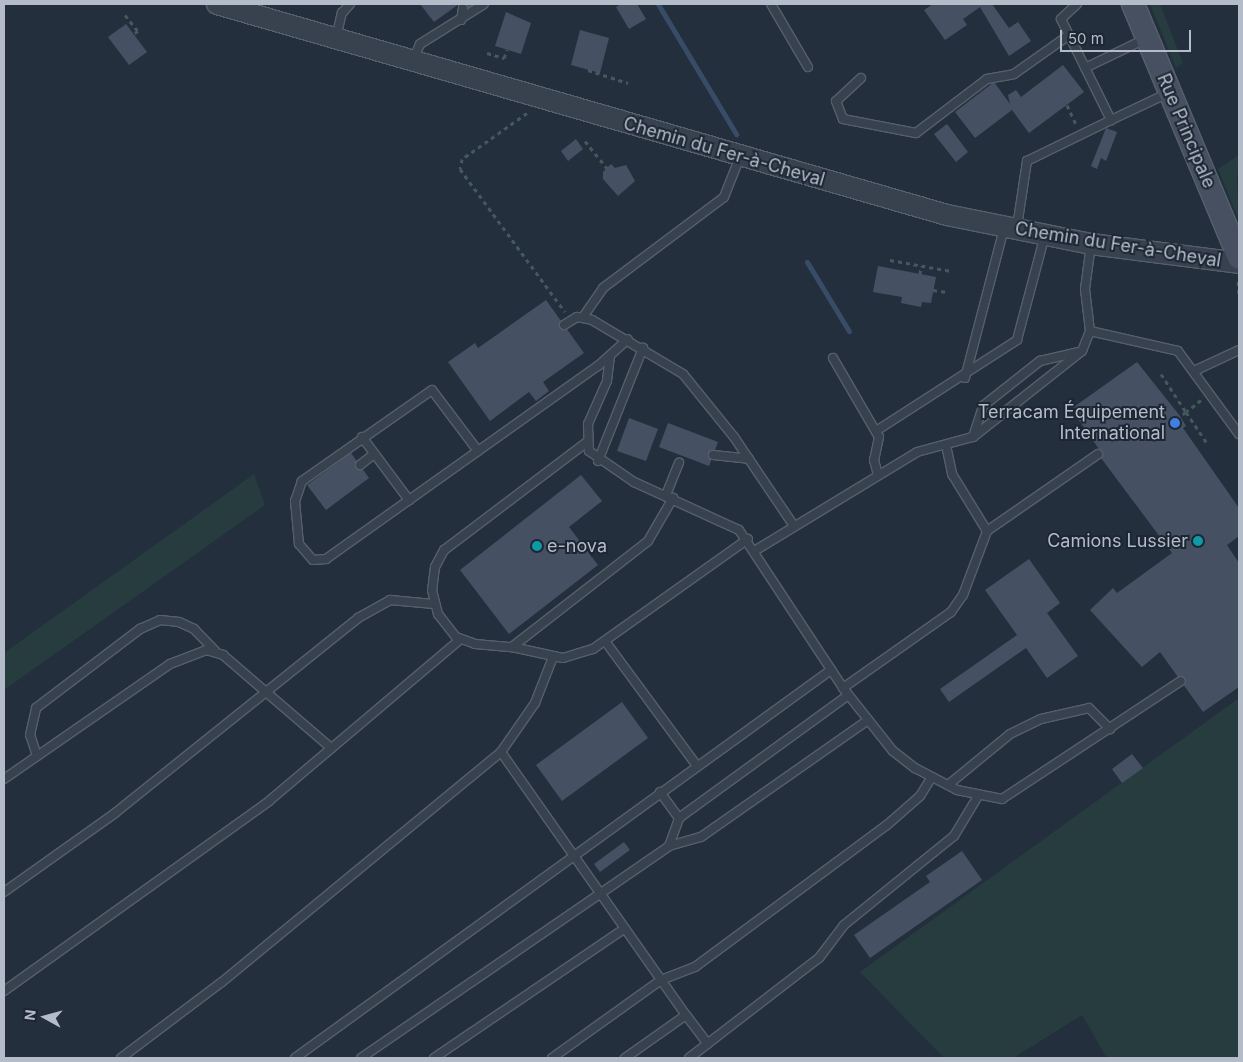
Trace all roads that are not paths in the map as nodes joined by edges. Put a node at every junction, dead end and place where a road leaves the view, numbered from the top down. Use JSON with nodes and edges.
{"nodes":[{"id":1,"x":218,"y":4,"type":"edge"},
{"id":2,"x":350,"y":4,"type":"edge"},
{"id":3,"x":484,"y":4,"type":"edge"},
{"id":4,"x":771,"y":4,"type":"edge"},
{"id":5,"x":1077,"y":4,"type":"edge"},
{"id":6,"x":1133,"y":4,"type":"edge"},
{"id":7,"x":463,"y":8,"type":"dead end"},
{"id":8,"x":461,"y":20,"type":"junction"},
{"id":9,"x":1069,"y":35,"type":"junction"},
{"id":10,"x":336,"y":38,"type":"junction"},
{"id":11,"x":1147,"y":39,"type":"junction"},
{"id":12,"x":412,"y":61,"type":"junction"},
{"id":13,"x":808,"y":67,"type":"dead end"},
{"id":14,"x":1085,"y":68,"type":"junction"},
{"id":15,"x":861,"y":78,"type":"dead end"},
{"id":16,"x":1169,"y":92,"type":"junction"},
{"id":17,"x":1111,"y":120,"type":"junction"},
{"id":18,"x":934,"y":122,"type":"junction"},
{"id":19,"x":940,"y":129,"type":"dead end"},
{"id":20,"x":740,"y":157,"type":"junction"},
{"id":21,"x":1010,"y":229,"type":"junction"},
{"id":22,"x":1045,"y":236,"type":"junction"},
{"id":23,"x":1092,"y":244,"type":"junction"},
{"id":24,"x":1239,"y":258,"type":"edge"},
{"id":25,"x":1239,"y":263,"type":"edge"},
{"id":26,"x":583,"y":317,"type":"junction"},
{"id":27,"x":564,"y":325,"type":"dead end"},
{"id":28,"x":1090,"y":331,"type":"junction"},
{"id":29,"x":628,"y":339,"type":"junction"},
{"id":30,"x":643,"y":348,"type":"junction"},
{"id":31,"x":1239,"y":350,"type":"edge"},
{"id":32,"x":1082,"y":351,"type":"junction"},
{"id":33,"x":610,"y":356,"type":"junction"},
{"id":34,"x":833,"y":358,"type":"dead end"},
{"id":35,"x":1194,"y":371,"type":"junction"},
{"id":36,"x":965,"y":378,"type":"junction"},
{"id":37,"x":876,"y":431,"type":"junction"},
{"id":38,"x":1238,"y":432,"type":"edge"},
{"id":39,"x":362,"y":437,"type":"junction"},
{"id":40,"x":973,"y":437,"type":"junction"},
{"id":41,"x":587,"y":442,"type":"junction"},
{"id":42,"x":946,"y":445,"type":"junction"},
{"id":43,"x":478,"y":451,"type":"junction"},
{"id":44,"x":374,"y":454,"type":"junction"},
{"id":45,"x":1098,"y":454,"type":"dead end"},
{"id":46,"x":713,"y":455,"type":"dead end"},
{"id":47,"x":749,"y":459,"type":"junction"},
{"id":48,"x":598,"y":461,"type":"junction"},
{"id":49,"x":679,"y":463,"type":"dead end"},
{"id":50,"x":360,"y":465,"type":"dead end"},
{"id":51,"x":878,"y":475,"type":"junction"},
{"id":52,"x":670,"y":497,"type":"junction"},
{"id":53,"x":409,"y":500,"type":"junction"},
{"id":54,"x":794,"y":526,"type":"junction"},
{"id":55,"x":987,"y":531,"type":"junction"},
{"id":56,"x":748,"y":539,"type":"junction"},
{"id":57,"x":756,"y":550,"type":"junction"},
{"id":58,"x":434,"y":604,"type":"junction"},
{"id":59,"x":461,"y":639,"type":"junction"},
{"id":60,"x":605,"y":641,"type":"junction"},
{"id":61,"x":512,"y":647,"type":"junction"},
{"id":62,"x":215,"y":651,"type":"junction"},
{"id":63,"x":553,"y":657,"type":"junction"},
{"id":64,"x":831,"y":670,"type":"junction"},
{"id":65,"x":1181,"y":681,"type":"dead end"},
{"id":66,"x":843,"y":688,"type":"junction"},
{"id":67,"x":264,"y":692,"type":"junction"},
{"id":68,"x":848,"y":695,"type":"junction"},
{"id":69,"x":868,"y":720,"type":"junction"},
{"id":70,"x":1110,"y":729,"type":"junction"},
{"id":71,"x":331,"y":748,"type":"junction"},
{"id":72,"x":501,"y":752,"type":"junction"},
{"id":73,"x":37,"y":756,"type":"junction"},
{"id":74,"x":697,"y":766,"type":"junction"},
{"id":75,"x":932,"y":776,"type":"junction"},
{"id":76,"x":4,"y":779,"type":"edge"},
{"id":77,"x":948,"y":785,"type":"junction"},
{"id":78,"x":660,"y":792,"type":"junction"},
{"id":79,"x":978,"y":796,"type":"junction"},
{"id":80,"x":679,"y":818,"type":"junction"},
{"id":81,"x":669,"y":846,"type":"junction"},
{"id":82,"x":572,"y":857,"type":"junction"},
{"id":83,"x":4,"y":892,"type":"edge"},
{"id":84,"x":601,"y":896,"type":"junction"},
{"id":85,"x":624,"y":929,"type":"junction"},
{"id":86,"x":661,"y":980,"type":"junction"},
{"id":87,"x":4,"y":991,"type":"edge"},
{"id":88,"x":686,"y":1014,"type":"junction"},
{"id":89,"x":708,"y":1044,"type":"junction"},
{"id":90,"x":121,"y":1058,"type":"edge"},
{"id":91,"x":295,"y":1058,"type":"edge"},
{"id":92,"x":361,"y":1058,"type":"edge"},
{"id":93,"x":434,"y":1058,"type":"edge"},
{"id":94,"x":552,"y":1058,"type":"edge"},
{"id":95,"x":626,"y":1058,"type":"edge"},
{"id":96,"x":689,"y":1058,"type":"edge"}],
"edges":[{"from":1,"to":10,"type":"street","name":"Chemin du Fer-à-Cheval"},
{"from":2,"to":10,"type":"lane"},
{"from":3,"to":8,"type":"lane"},
{"from":4,"to":13,"type":"lane"},
{"from":5,"to":9,"type":"lane"},
{"from":6,"to":11,"type":"main road","name":"Rue Principale"},
{"from":7,"to":8,"type":"lane"},
{"from":8,"to":12,"type":"lane"},
{"from":9,"to":14,"type":"lane"},
{"from":9,"to":18,"type":"lane"},
{"from":10,"to":12,"type":"street","name":"Chemin du Fer-à-Cheval"},
{"from":11,"to":14,"type":"lane"},
{"from":11,"to":16,"type":"main road","name":"Rue Principale"},
{"from":12,"to":20,"type":"street","name":"Chemin du Fer-à-Cheval"},
{"from":14,"to":17,"type":"lane"},
{"from":15,"to":18,"type":"lane"},
{"from":16,"to":17,"type":"lane"},
{"from":16,"to":24,"type":"main road","name":"Rue Principale"},
{"from":17,"to":21,"type":"lane"},
{"from":18,"to":19,"type":"lane"},
{"from":20,"to":21,"type":"street","name":"Chemin du Fer-à-Cheval"},
{"from":20,"to":26,"type":"lane"},
{"from":21,"to":22,"type":"street","name":"Chemin du Fer-à-Cheval"},
{"from":21,"to":36,"type":"lane"},
{"from":22,"to":23,"type":"street","name":"Chemin du Fer-à-Cheval"},
{"from":22,"to":36,"type":"lane"},
{"from":23,"to":25,"type":"street","name":"Chemin du Fer-à-Cheval"},
{"from":23,"to":28,"type":"lane"},
{"from":26,"to":27,"type":"lane"},
{"from":26,"to":29,"type":"lane"},
{"from":28,"to":32,"type":"lane"},
{"from":28,"to":35,"type":"lane"},
{"from":29,"to":30,"type":"lane"},
{"from":29,"to":33,"type":"lane"},
{"from":30,"to":47,"type":"lane"},
{"from":30,"to":48,"type":"lane"},
{"from":31,"to":35,"type":"lane"},
{"from":32,"to":40,"type":"lane"},
{"from":32,"to":40,"type":"lane"},
{"from":33,"to":41,"type":"lane"},
{"from":33,"to":43,"type":"lane"},
{"from":34,"to":37,"type":"lane"},
{"from":35,"to":38,"type":"lane"},
{"from":36,"to":37,"type":"lane"},
{"from":37,"to":51,"type":"lane"},
{"from":39,"to":43,"type":"lane"},
{"from":39,"to":44,"type":"lane"},
{"from":39,"to":53,"type":"lane"},
{"from":40,"to":42,"type":"lane"},
{"from":41,"to":48,"type":"lane"},
{"from":41,"to":58,"type":"lane"},
{"from":42,"to":51,"type":"lane"},
{"from":42,"to":55,"type":"lane"},
{"from":43,"to":53,"type":"lane"},
{"from":44,"to":50,"type":"lane"},
{"from":44,"to":53,"type":"lane"},
{"from":45,"to":55,"type":"lane"},
{"from":46,"to":47,"type":"lane"},
{"from":47,"to":54,"type":"lane"},
{"from":48,"to":52,"type":"lane"},
{"from":49,"to":52,"type":"lane"},
{"from":51,"to":54,"type":"lane"},
{"from":52,"to":56,"type":"lane"},
{"from":52,"to":61,"type":"lane"},
{"from":54,"to":57,"type":"lane"},
{"from":55,"to":66,"type":"lane"},
{"from":56,"to":57,"type":"lane"},
{"from":56,"to":60,"type":"lane"},
{"from":57,"to":64,"type":"lane"},
{"from":58,"to":59,"type":"lane"},
{"from":58,"to":67,"type":"lane"},
{"from":59,"to":61,"type":"lane"},
{"from":59,"to":71,"type":"lane"},
{"from":60,"to":63,"type":"lane"},
{"from":60,"to":74,"type":"lane"},
{"from":61,"to":63,"type":"lane"},
{"from":62,"to":67,"type":"lane"},
{"from":62,"to":73,"type":"lane"},
{"from":62,"to":73,"type":"lane"},
{"from":63,"to":72,"type":"lane"},
{"from":64,"to":66,"type":"lane"},
{"from":64,"to":74,"type":"lane"},
{"from":65,"to":70,"type":"lane"},
{"from":66,"to":68,"type":"lane"},
{"from":67,"to":71,"type":"lane"},
{"from":67,"to":83,"type":"lane"},
{"from":68,"to":69,"type":"lane"},
{"from":68,"to":80,"type":"lane"},
{"from":69,"to":75,"type":"lane"},
{"from":69,"to":81,"type":"lane"},
{"from":70,"to":77,"type":"lane"},
{"from":70,"to":79,"type":"lane"},
{"from":71,"to":87,"type":"lane"},
{"from":72,"to":82,"type":"lane"},
{"from":72,"to":90,"type":"lane"},
{"from":73,"to":76,"type":"lane"},
{"from":74,"to":78,"type":"lane"},
{"from":75,"to":77,"type":"lane"},
{"from":75,"to":86,"type":"lane"},
{"from":77,"to":79,"type":"lane"},
{"from":78,"to":80,"type":"lane"},
{"from":78,"to":82,"type":"lane"},
{"from":79,"to":89,"type":"lane"},
{"from":80,"to":81,"type":"lane"},
{"from":81,"to":84,"type":"lane"},
{"from":82,"to":84,"type":"lane"},
{"from":82,"to":91,"type":"lane"},
{"from":84,"to":85,"type":"lane"},
{"from":84,"to":92,"type":"lane"},
{"from":85,"to":86,"type":"lane"},
{"from":85,"to":93,"type":"lane"},
{"from":86,"to":88,"type":"lane"},
{"from":86,"to":94,"type":"lane"},
{"from":88,"to":89,"type":"lane"},
{"from":88,"to":95,"type":"lane"},
{"from":89,"to":96,"type":"lane"}]}
